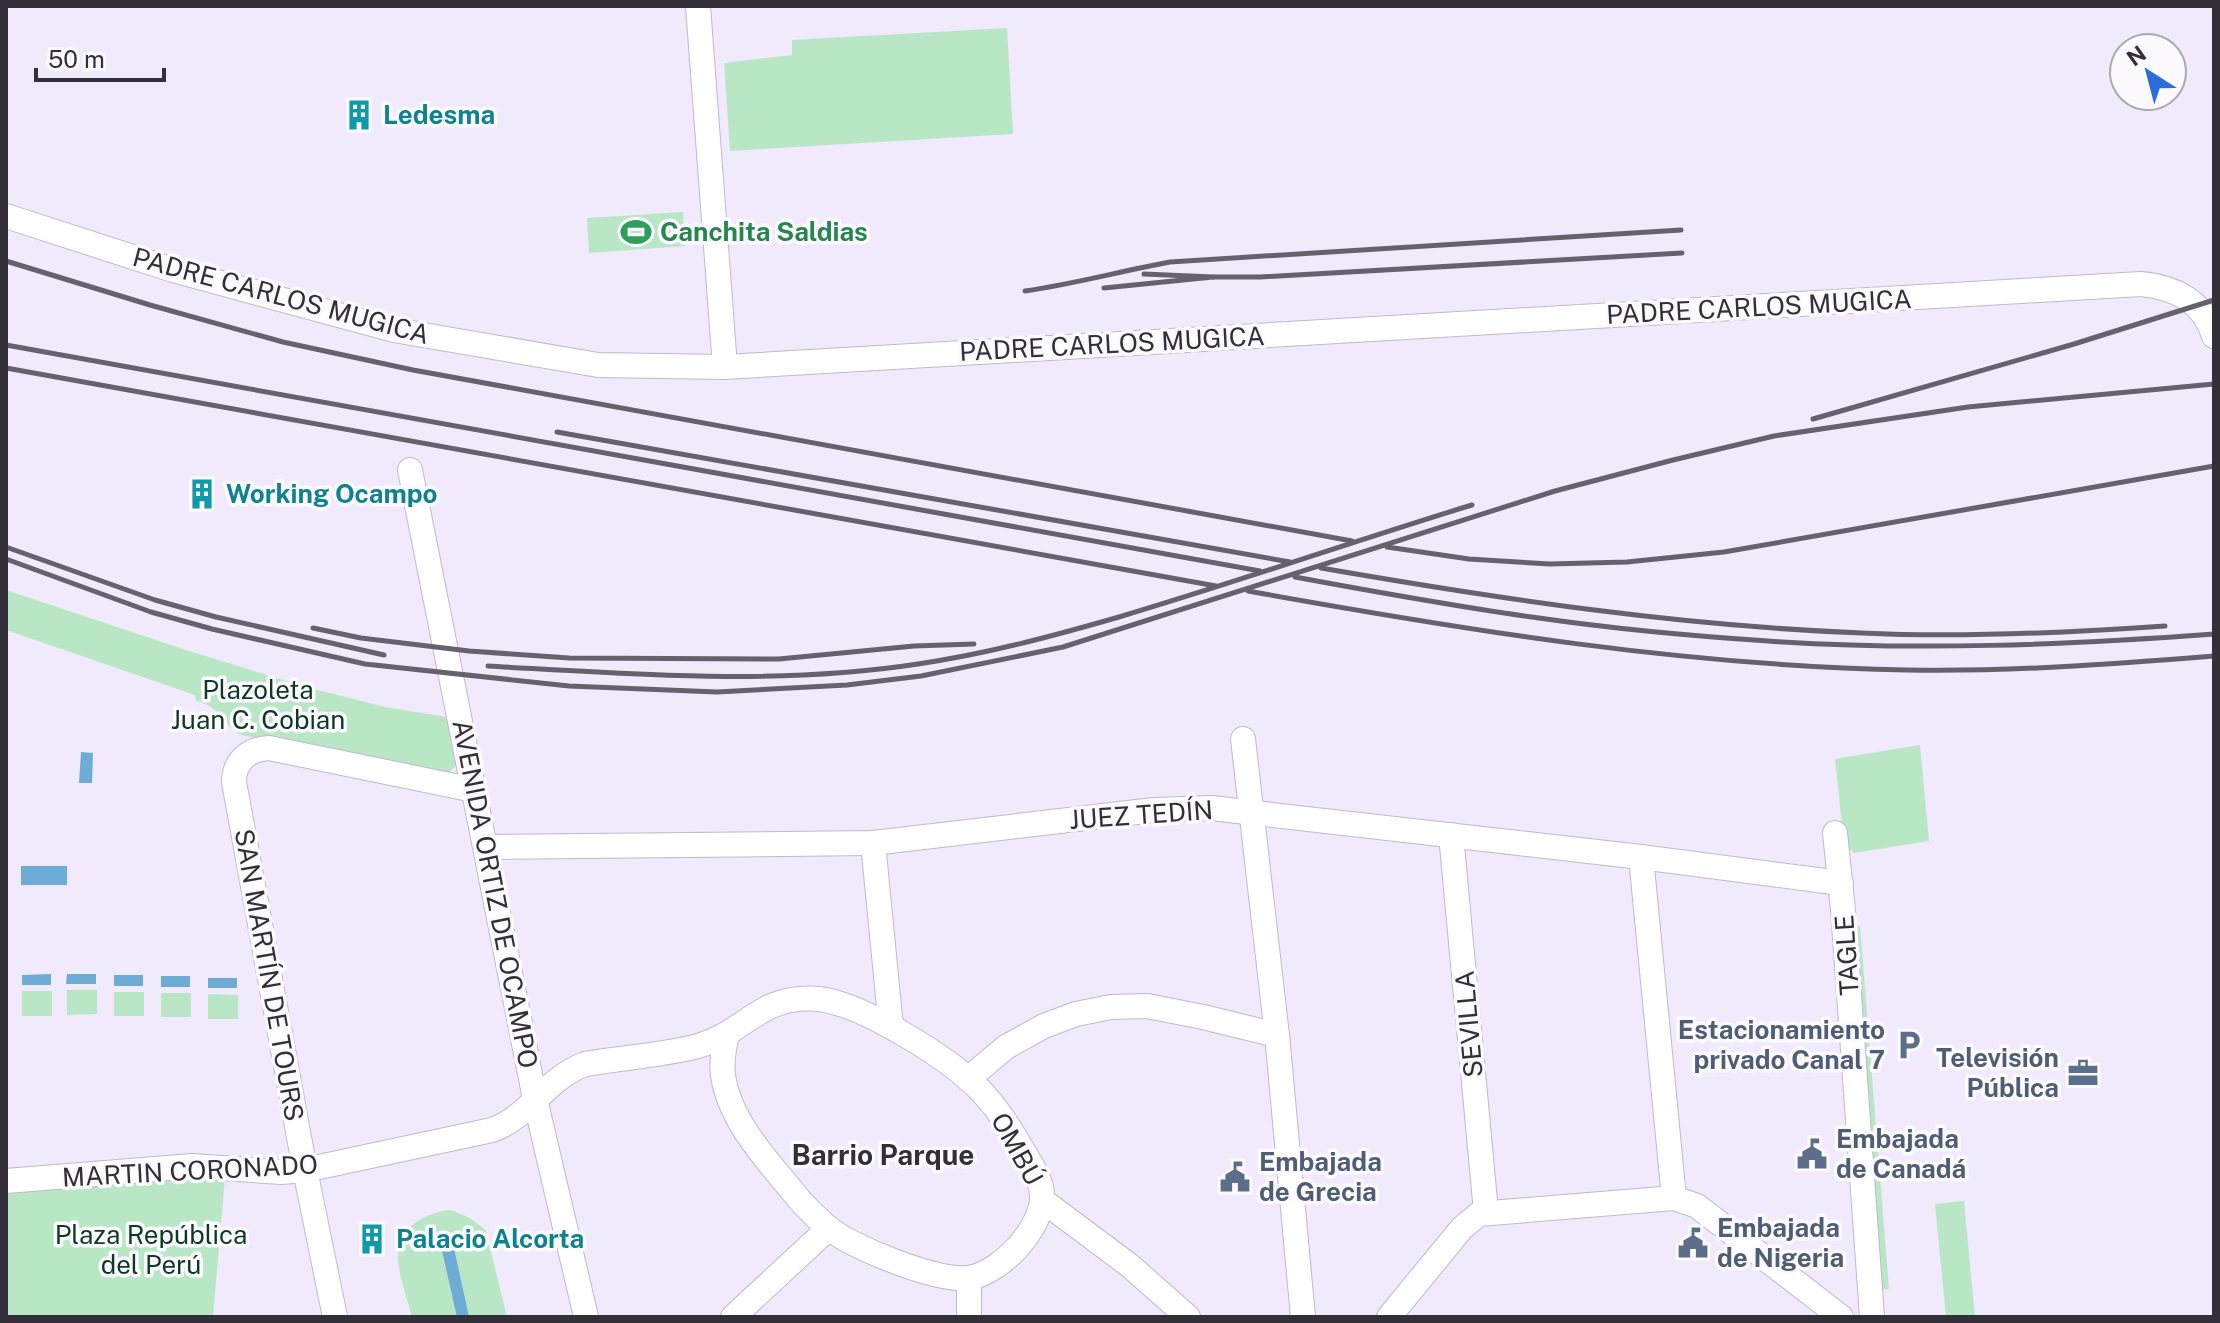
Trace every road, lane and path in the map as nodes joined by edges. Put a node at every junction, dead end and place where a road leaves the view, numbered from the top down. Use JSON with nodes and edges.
{"nodes":[{"id":1,"x":698,"y":6,"type":"edge"},
{"id":2,"x":6,"y":216,"type":"edge"},
{"id":3,"x":2214,"y":336,"type":"edge"},
{"id":4,"x":725,"y":367,"type":"junction"},
{"id":5,"x":410,"y":470,"type":"dead end"},
{"id":6,"x":1243,"y":739,"type":"dead end"},
{"id":7,"x":474,"y":790,"type":"junction"},
{"id":8,"x":1252,"y":813,"type":"junction"},
{"id":9,"x":1835,"y":833,"type":"dead end"},
{"id":10,"x":1451,"y":835,"type":"junction"},
{"id":11,"x":873,"y":843,"type":"junction"},
{"id":12,"x":486,"y":847,"type":"junction"},
{"id":13,"x":1641,"y":857,"type":"junction"},
{"id":14,"x":1841,"y":883,"type":"junction"},
{"id":15,"x":891,"y":1027,"type":"junction"},
{"id":16,"x":727,"y":1034,"type":"junction"},
{"id":17,"x":1277,"y":1035,"type":"junction"},
{"id":18,"x":968,"y":1079,"type":"junction"},
{"id":19,"x":535,"y":1099,"type":"junction"},
{"id":20,"x":305,"y":1170,"type":"junction"},
{"id":21,"x":6,"y":1181,"type":"edge"},
{"id":22,"x":1674,"y":1198,"type":"junction"},
{"id":23,"x":1042,"y":1200,"type":"junction"},
{"id":24,"x":1486,"y":1212,"type":"junction"},
{"id":25,"x":829,"y":1228,"type":"junction"},
{"id":26,"x":969,"y":1278,"type":"junction"},
{"id":27,"x":335,"y":1317,"type":"edge"},
{"id":28,"x":586,"y":1317,"type":"edge"},
{"id":29,"x":733,"y":1317,"type":"edge"},
{"id":30,"x":969,"y":1317,"type":"edge"},
{"id":31,"x":1188,"y":1317,"type":"edge"},
{"id":32,"x":1303,"y":1317,"type":"edge"},
{"id":33,"x":1389,"y":1317,"type":"edge"},
{"id":34,"x":1841,"y":1317,"type":"edge"},
{"id":35,"x":1872,"y":1317,"type":"edge"}],
"edges":[{"from":1,"to":4,"type":"street"},
{"from":2,"to":4,"type":"street","name":"PADRE CARLOS MUGICA"},
{"from":3,"to":4,"type":"street","name":"PADRE CARLOS MUGICA"},
{"from":5,"to":7,"type":"street","name":"AVENIDA ORTIZ DE OCAMPO"},
{"from":6,"to":8,"type":"street"},
{"from":7,"to":12,"type":"street","name":"AVENIDA ORTIZ DE OCAMPO"},
{"from":7,"to":20,"type":"street","name":"SAN MARTÍN DE TOURS"},
{"from":8,"to":10,"type":"street","name":"JUEZ TEDÍN"},
{"from":8,"to":11,"type":"street","name":"JUEZ TEDÍN"},
{"from":8,"to":17,"type":"street"},
{"from":9,"to":14,"type":"street","name":"TAGLE"},
{"from":10,"to":13,"type":"street","name":"JUEZ TEDÍN"},
{"from":10,"to":24,"type":"street","name":"SEVILLA"},
{"from":11,"to":12,"type":"street","name":"JUEZ TEDÍN"},
{"from":11,"to":15,"type":"street"},
{"from":12,"to":19,"type":"street","name":"AVENIDA ORTIZ DE OCAMPO"},
{"from":13,"to":14,"type":"street","name":"JUEZ TEDÍN"},
{"from":13,"to":22,"type":"street"},
{"from":14,"to":35,"type":"street","name":"TAGLE"},
{"from":15,"to":16,"type":"street","name":"OMBÚ"},
{"from":15,"to":18,"type":"street","name":"OMBÚ"},
{"from":16,"to":19,"type":"street","name":"MARTIN CORONADO"},
{"from":16,"to":25,"type":"street"},
{"from":17,"to":18,"type":"street"},
{"from":17,"to":32,"type":"street"},
{"from":18,"to":23,"type":"street","name":"OMBÚ"},
{"from":19,"to":20,"type":"street","name":"MARTIN CORONADO"},
{"from":19,"to":28,"type":"street","name":"AVENIDA ORTIZ DE OCAMPO"},
{"from":20,"to":21,"type":"street","name":"MARTIN CORONADO"},
{"from":20,"to":27,"type":"street","name":"SAN MARTÍN DE TOURS"},
{"from":22,"to":24,"type":"street"},
{"from":22,"to":34,"type":"street"},
{"from":23,"to":26,"type":"street","name":"OMBÚ"},
{"from":23,"to":31,"type":"street"},
{"from":24,"to":33,"type":"street"},
{"from":25,"to":26,"type":"street"},
{"from":25,"to":29,"type":"street"},
{"from":26,"to":30,"type":"street"}]}
